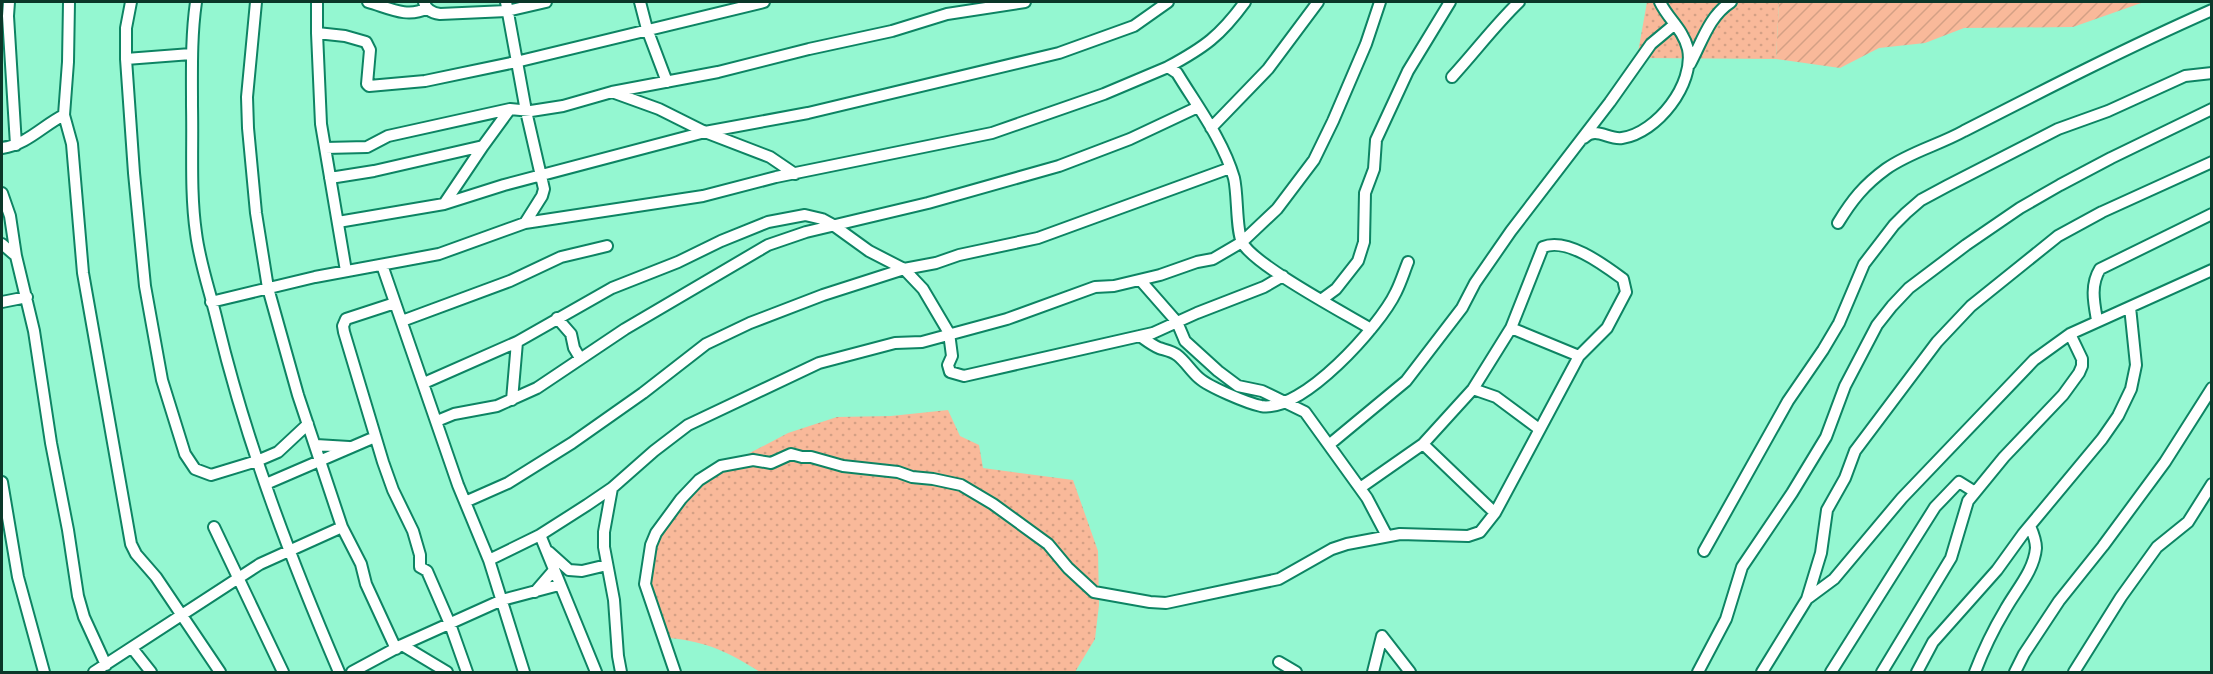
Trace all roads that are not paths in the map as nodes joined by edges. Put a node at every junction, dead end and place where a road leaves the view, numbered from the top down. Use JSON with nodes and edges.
{"nodes":[{"id":1,"x":9,"y":2,"type":"edge"},
{"id":2,"x":69,"y":2,"type":"edge"},
{"id":3,"x":131,"y":2,"type":"edge"},
{"id":4,"x":196,"y":2,"type":"edge"},
{"id":5,"x":256,"y":2,"type":"edge"},
{"id":6,"x":317,"y":2,"type":"edge"},
{"id":7,"x":368,"y":2,"type":"edge"},
{"id":8,"x":546,"y":2,"type":"edge"},
{"id":9,"x":640,"y":2,"type":"edge"},
{"id":10,"x":764,"y":2,"type":"edge"},
{"id":11,"x":1025,"y":2,"type":"edge"},
{"id":12,"x":1168,"y":2,"type":"edge"},
{"id":13,"x":1245,"y":2,"type":"edge"},
{"id":14,"x":1318,"y":2,"type":"edge"},
{"id":15,"x":1380,"y":2,"type":"edge"},
{"id":16,"x":1450,"y":2,"type":"edge"},
{"id":17,"x":1519,"y":2,"type":"edge"},
{"id":18,"x":1660,"y":2,"type":"edge"},
{"id":19,"x":1731,"y":2,"type":"edge"},
{"id":20,"x":425,"y":5,"type":"edge"},
{"id":21,"x":506,"y":6,"type":"edge"},
{"id":22,"x":2211,"y":10,"type":"edge"},
{"id":23,"x":1675,"y":24,"type":"junction"},
{"id":24,"x":647,"y":29,"type":"junction"},
{"id":25,"x":318,"y":33,"type":"junction"},
{"id":26,"x":191,"y":54,"type":"junction"},
{"id":27,"x":126,"y":59,"type":"junction"},
{"id":28,"x":516,"y":62,"type":"junction"},
{"id":29,"x":1168,"y":67,"type":"junction"},
{"id":30,"x":1688,"y":67,"type":"junction"},
{"id":31,"x":2211,"y":73,"type":"edge"},
{"id":32,"x":1452,"y":76,"type":"dead end"},
{"id":33,"x":667,"y":82,"type":"junction"},
{"id":34,"x":612,"y":92,"type":"junction"},
{"id":35,"x":1198,"y":107,"type":"junction"},
{"id":36,"x":510,"y":109,"type":"junction"},
{"id":37,"x":2211,"y":109,"type":"edge"},
{"id":38,"x":526,"y":111,"type":"junction"},
{"id":39,"x":64,"y":115,"type":"junction"},
{"id":40,"x":1211,"y":128,"type":"junction"},
{"id":41,"x":705,"y":132,"type":"junction"},
{"id":42,"x":16,"y":145,"type":"junction"},
{"id":43,"x":483,"y":146,"type":"junction"},
{"id":44,"x":1575,"y":147,"type":"junction"},
{"id":45,"x":2,"y":148,"type":"edge"},
{"id":46,"x":325,"y":148,"type":"junction"},
{"id":47,"x":2211,"y":162,"type":"edge"},
{"id":48,"x":1230,"y":168,"type":"junction"},
{"id":49,"x":795,"y":174,"type":"junction"},
{"id":50,"x":542,"y":176,"type":"junction"},
{"id":51,"x":330,"y":178,"type":"junction"},
{"id":52,"x":2,"y":193,"type":"edge"},
{"id":53,"x":444,"y":204,"type":"junction"},
{"id":54,"x":2211,"y":214,"type":"edge"},
{"id":55,"x":338,"y":222,"type":"junction"},
{"id":56,"x":525,"y":223,"type":"junction"},
{"id":57,"x":1838,"y":223,"type":"dead end"},
{"id":58,"x":833,"y":225,"type":"junction"},
{"id":59,"x":1242,"y":242,"type":"junction"},
{"id":60,"x":2,"y":244,"type":"edge"},
{"id":61,"x":607,"y":246,"type":"dead end"},
{"id":62,"x":16,"y":256,"type":"junction"},
{"id":63,"x":1408,"y":262,"type":"dead end"},
{"id":64,"x":382,"y":265,"type":"junction"},
{"id":65,"x":904,"y":269,"type":"junction"},
{"id":66,"x":2211,"y":270,"type":"edge"},
{"id":67,"x":346,"y":271,"type":"junction"},
{"id":68,"x":1283,"y":276,"type":"junction"},
{"id":69,"x":1141,"y":281,"type":"junction"},
{"id":70,"x":268,"y":288,"type":"junction"},
{"id":71,"x":27,"y":297,"type":"junction"},
{"id":72,"x":1321,"y":300,"type":"junction"},
{"id":73,"x":211,"y":302,"type":"junction"},
{"id":74,"x":2,"y":303,"type":"edge"},
{"id":75,"x":395,"y":303,"type":"junction"},
{"id":76,"x":2130,"y":307,"type":"junction"},
{"id":77,"x":557,"y":318,"type":"junction"},
{"id":78,"x":2097,"y":320,"type":"junction"},
{"id":79,"x":402,"y":321,"type":"junction"},
{"id":80,"x":1177,"y":322,"type":"junction"},
{"id":81,"x":1511,"y":328,"type":"junction"},
{"id":82,"x":1371,"y":329,"type":"junction"},
{"id":83,"x":949,"y":333,"type":"junction"},
{"id":84,"x":2070,"y":334,"type":"junction"},
{"id":85,"x":1140,"y":336,"type":"junction"},
{"id":86,"x":517,"y":342,"type":"junction"},
{"id":87,"x":1580,"y":356,"type":"junction"},
{"id":88,"x":580,"y":358,"type":"junction"},
{"id":89,"x":424,"y":383,"type":"junction"},
{"id":90,"x":2211,"y":388,"type":"edge"},
{"id":91,"x":1473,"y":389,"type":"junction"},
{"id":92,"x":513,"y":400,"type":"junction"},
{"id":93,"x":1282,"y":403,"type":"junction"},
{"id":94,"x":436,"y":421,"type":"junction"},
{"id":95,"x":308,"y":424,"type":"junction"},
{"id":96,"x":1539,"y":429,"type":"junction"},
{"id":97,"x":375,"y":437,"type":"junction"},
{"id":98,"x":1330,"y":444,"type":"junction"},
{"id":99,"x":1423,"y":444,"type":"junction"},
{"id":100,"x":316,"y":445,"type":"junction"},
{"id":101,"x":351,"y":447,"type":"junction"},
{"id":102,"x":321,"y":460,"type":"junction"},
{"id":103,"x":257,"y":461,"type":"junction"},
{"id":104,"x":2,"y":482,"type":"edge"},
{"id":105,"x":266,"y":484,"type":"junction"},
{"id":106,"x":2211,"y":484,"type":"edge"},
{"id":107,"x":612,"y":488,"type":"junction"},
{"id":108,"x":1360,"y":488,"type":"junction"},
{"id":109,"x":1975,"y":492,"type":"junction"},
{"id":110,"x":465,"y":502,"type":"junction"},
{"id":111,"x":1495,"y":513,"type":"junction"},
{"id":112,"x":2030,"y":526,"type":"junction"},
{"id":113,"x":214,"y":527,"type":"dead end"},
{"id":114,"x":342,"y":527,"type":"junction"},
{"id":115,"x":540,"y":535,"type":"junction"},
{"id":116,"x":1387,"y":536,"type":"junction"},
{"id":117,"x":291,"y":550,"type":"junction"},
{"id":118,"x":546,"y":550,"type":"junction"},
{"id":119,"x":1704,"y":551,"type":"dead end"},
{"id":120,"x":489,"y":560,"type":"junction"},
{"id":121,"x":608,"y":565,"type":"junction"},
{"id":122,"x":554,"y":570,"type":"junction"},
{"id":123,"x":239,"y":578,"type":"junction"},
{"id":124,"x":559,"y":585,"type":"junction"},
{"id":125,"x":535,"y":592,"type":"junction"},
{"id":126,"x":1807,"y":599,"type":"junction"},
{"id":127,"x":502,"y":600,"type":"junction"},
{"id":128,"x":182,"y":616,"type":"junction"},
{"id":129,"x":450,"y":624,"type":"junction"},
{"id":130,"x":399,"y":647,"type":"junction"},
{"id":131,"x":132,"y":648,"type":"junction"},
{"id":132,"x":1280,"y":662,"type":"dead end"},
{"id":133,"x":106,"y":665,"type":"junction"},
{"id":134,"x":44,"y":672,"type":"edge"},
{"id":135,"x":94,"y":672,"type":"edge"},
{"id":136,"x":152,"y":672,"type":"edge"},
{"id":137,"x":220,"y":672,"type":"edge"},
{"id":138,"x":283,"y":672,"type":"edge"},
{"id":139,"x":339,"y":672,"type":"edge"},
{"id":140,"x":352,"y":672,"type":"edge"},
{"id":141,"x":447,"y":672,"type":"edge"},
{"id":142,"x":467,"y":672,"type":"edge"},
{"id":143,"x":524,"y":672,"type":"edge"},
{"id":144,"x":596,"y":672,"type":"edge"},
{"id":145,"x":621,"y":672,"type":"edge"},
{"id":146,"x":675,"y":672,"type":"edge"},
{"id":147,"x":1296,"y":672,"type":"edge"},
{"id":148,"x":1373,"y":672,"type":"edge"},
{"id":149,"x":1410,"y":672,"type":"edge"},
{"id":150,"x":1698,"y":672,"type":"edge"},
{"id":151,"x":1762,"y":672,"type":"edge"},
{"id":152,"x":1831,"y":672,"type":"edge"},
{"id":153,"x":1882,"y":672,"type":"edge"},
{"id":154,"x":1917,"y":672,"type":"edge"},
{"id":155,"x":1974,"y":672,"type":"edge"},
{"id":156,"x":2014,"y":672,"type":"edge"},
{"id":157,"x":2074,"y":672,"type":"edge"}],
"edges":[{"from":1,"to":42,"type":"street"},
{"from":2,"to":39,"type":"street"},
{"from":3,"to":27,"type":"street"},
{"from":4,"to":26,"type":"street"},
{"from":5,"to":70,"type":"street"},
{"from":6,"to":25,"type":"street"},
{"from":7,"to":20,"type":"street"},
{"from":8,"to":21,"type":"street"},
{"from":9,"to":24,"type":"street"},
{"from":10,"to":24,"type":"street"},
{"from":11,"to":33,"type":"street"},
{"from":12,"to":41,"type":"street"},
{"from":13,"to":29,"type":"street"},
{"from":14,"to":40,"type":"street"},
{"from":15,"to":59,"type":"street"},
{"from":16,"to":72,"type":"street"},
{"from":17,"to":32,"type":"street"},
{"from":18,"to":23,"type":"street"},
{"from":19,"to":30,"type":"street"},
{"from":20,"to":21,"type":"street"},
{"from":21,"to":28,"type":"street"},
{"from":22,"to":57,"type":"street"},
{"from":23,"to":30,"type":"street"},
{"from":23,"to":44,"type":"street"},
{"from":24,"to":28,"type":"street"},
{"from":24,"to":33,"type":"street"},
{"from":25,"to":28,"type":"street"},
{"from":25,"to":46,"type":"street"},
{"from":26,"to":27,"type":"street"},
{"from":26,"to":73,"type":"street"},
{"from":27,"to":103,"type":"street"},
{"from":28,"to":38,"type":"street"},
{"from":29,"to":35,"type":"street"},
{"from":29,"to":49,"type":"street"},
{"from":30,"to":44,"type":"street"},
{"from":31,"to":119,"type":"street"},
{"from":33,"to":34,"type":"street"},
{"from":34,"to":38,"type":"street"},
{"from":34,"to":41,"type":"street"},
{"from":35,"to":40,"type":"street"},
{"from":35,"to":58,"type":"street"},
{"from":36,"to":38,"type":"street"},
{"from":36,"to":43,"type":"street"},
{"from":36,"to":46,"type":"street"},
{"from":37,"to":150,"type":"street"},
{"from":38,"to":50,"type":"street"},
{"from":39,"to":42,"type":"street"},
{"from":39,"to":128,"type":"street"},
{"from":40,"to":48,"type":"street"},
{"from":41,"to":49,"type":"street"},
{"from":41,"to":50,"type":"street"},
{"from":42,"to":45,"type":"street"},
{"from":43,"to":51,"type":"street"},
{"from":43,"to":53,"type":"street"},
{"from":44,"to":98,"type":"street"},
{"from":46,"to":51,"type":"street"},
{"from":47,"to":126,"type":"street"},
{"from":48,"to":59,"type":"street"},
{"from":48,"to":65,"type":"street"},
{"from":49,"to":56,"type":"street"},
{"from":50,"to":53,"type":"street"},
{"from":50,"to":56,"type":"street"},
{"from":51,"to":55,"type":"street"},
{"from":52,"to":62,"type":"street"},
{"from":53,"to":55,"type":"street"},
{"from":54,"to":78,"type":"street"},
{"from":55,"to":67,"type":"street"},
{"from":56,"to":64,"type":"street"},
{"from":58,"to":65,"type":"street"},
{"from":58,"to":77,"type":"street"},
{"from":58,"to":88,"type":"street"},
{"from":59,"to":68,"type":"street"},
{"from":59,"to":69,"type":"street"},
{"from":60,"to":62,"type":"street"},
{"from":61,"to":79,"type":"street"},
{"from":62,"to":71,"type":"street"},
{"from":63,"to":82,"type":"street"},
{"from":64,"to":67,"type":"street"},
{"from":64,"to":75,"type":"street"},
{"from":65,"to":83,"type":"street"},
{"from":65,"to":110,"type":"street"},
{"from":66,"to":76,"type":"street"},
{"from":67,"to":70,"type":"street"},
{"from":68,"to":72,"type":"street"},
{"from":68,"to":80,"type":"street"},
{"from":69,"to":80,"type":"street"},
{"from":69,"to":83,"type":"street"},
{"from":70,"to":73,"type":"street"},
{"from":70,"to":95,"type":"street"},
{"from":71,"to":74,"type":"street"},
{"from":71,"to":133,"type":"street"},
{"from":72,"to":82,"type":"street"},
{"from":73,"to":103,"type":"street"},
{"from":75,"to":79,"type":"street"},
{"from":75,"to":97,"type":"street"},
{"from":76,"to":78,"type":"street"},
{"from":76,"to":112,"type":"street"},
{"from":77,"to":86,"type":"street"},
{"from":77,"to":88,"type":"street"},
{"from":78,"to":84,"type":"street"},
{"from":79,"to":89,"type":"street"},
{"from":80,"to":85,"type":"street"},
{"from":80,"to":93,"type":"street"},
{"from":81,"to":87,"type":"street"},
{"from":81,"to":87,"type":"street"},
{"from":81,"to":91,"type":"street"},
{"from":82,"to":93,"type":"street"},
{"from":83,"to":85,"type":"street"},
{"from":83,"to":107,"type":"street"},
{"from":84,"to":109,"type":"street"},
{"from":84,"to":126,"type":"street"},
{"from":85,"to":93,"type":"street"},
{"from":86,"to":89,"type":"street"},
{"from":86,"to":92,"type":"street"},
{"from":87,"to":96,"type":"street"},
{"from":88,"to":92,"type":"street"},
{"from":89,"to":94,"type":"street"},
{"from":90,"to":156,"type":"street"},
{"from":91,"to":96,"type":"street"},
{"from":91,"to":99,"type":"street"},
{"from":92,"to":94,"type":"street"},
{"from":93,"to":98,"type":"street"},
{"from":94,"to":110,"type":"street"},
{"from":95,"to":100,"type":"street"},
{"from":95,"to":103,"type":"street"},
{"from":96,"to":111,"type":"street"},
{"from":97,"to":101,"type":"street"},
{"from":97,"to":129,"type":"street"},
{"from":98,"to":108,"type":"street"},
{"from":99,"to":108,"type":"street"},
{"from":99,"to":111,"type":"street"},
{"from":100,"to":101,"type":"street"},
{"from":100,"to":102,"type":"street"},
{"from":101,"to":102,"type":"street"},
{"from":102,"to":105,"type":"street"},
{"from":102,"to":114,"type":"street"},
{"from":103,"to":105,"type":"street"},
{"from":104,"to":134,"type":"street"},
{"from":105,"to":117,"type":"street"},
{"from":106,"to":157,"type":"street"},
{"from":107,"to":115,"type":"street"},
{"from":107,"to":121,"type":"street"},
{"from":108,"to":116,"type":"street"},
{"from":109,"to":152,"type":"street"},
{"from":109,"to":153,"type":"street"},
{"from":110,"to":120,"type":"street"},
{"from":111,"to":116,"type":"street"},
{"from":112,"to":154,"type":"street"},
{"from":112,"to":155,"type":"street"},
{"from":113,"to":123,"type":"street"},
{"from":114,"to":117,"type":"street"},
{"from":114,"to":130,"type":"street"},
{"from":115,"to":118,"type":"street"},
{"from":115,"to":120,"type":"street"},
{"from":116,"to":146,"type":"street"},
{"from":117,"to":123,"type":"street"},
{"from":117,"to":139,"type":"street"},
{"from":118,"to":121,"type":"street"},
{"from":118,"to":122,"type":"street"},
{"from":120,"to":127,"type":"street"},
{"from":121,"to":145,"type":"street"},
{"from":122,"to":124,"type":"street"},
{"from":122,"to":125,"type":"street"},
{"from":123,"to":128,"type":"street"},
{"from":123,"to":138,"type":"street"},
{"from":124,"to":125,"type":"street"},
{"from":124,"to":144,"type":"street"},
{"from":125,"to":127,"type":"street"},
{"from":126,"to":151,"type":"street"},
{"from":127,"to":129,"type":"street"},
{"from":127,"to":143,"type":"street"},
{"from":128,"to":131,"type":"street"},
{"from":128,"to":137,"type":"street"},
{"from":129,"to":130,"type":"street"},
{"from":129,"to":142,"type":"street"},
{"from":130,"to":140,"type":"street"},
{"from":130,"to":141,"type":"street"},
{"from":131,"to":133,"type":"street"},
{"from":131,"to":136,"type":"street"},
{"from":132,"to":147,"type":"street"},
{"from":133,"to":135,"type":"street"},
{"from":148,"to":149,"type":"street"}]}
